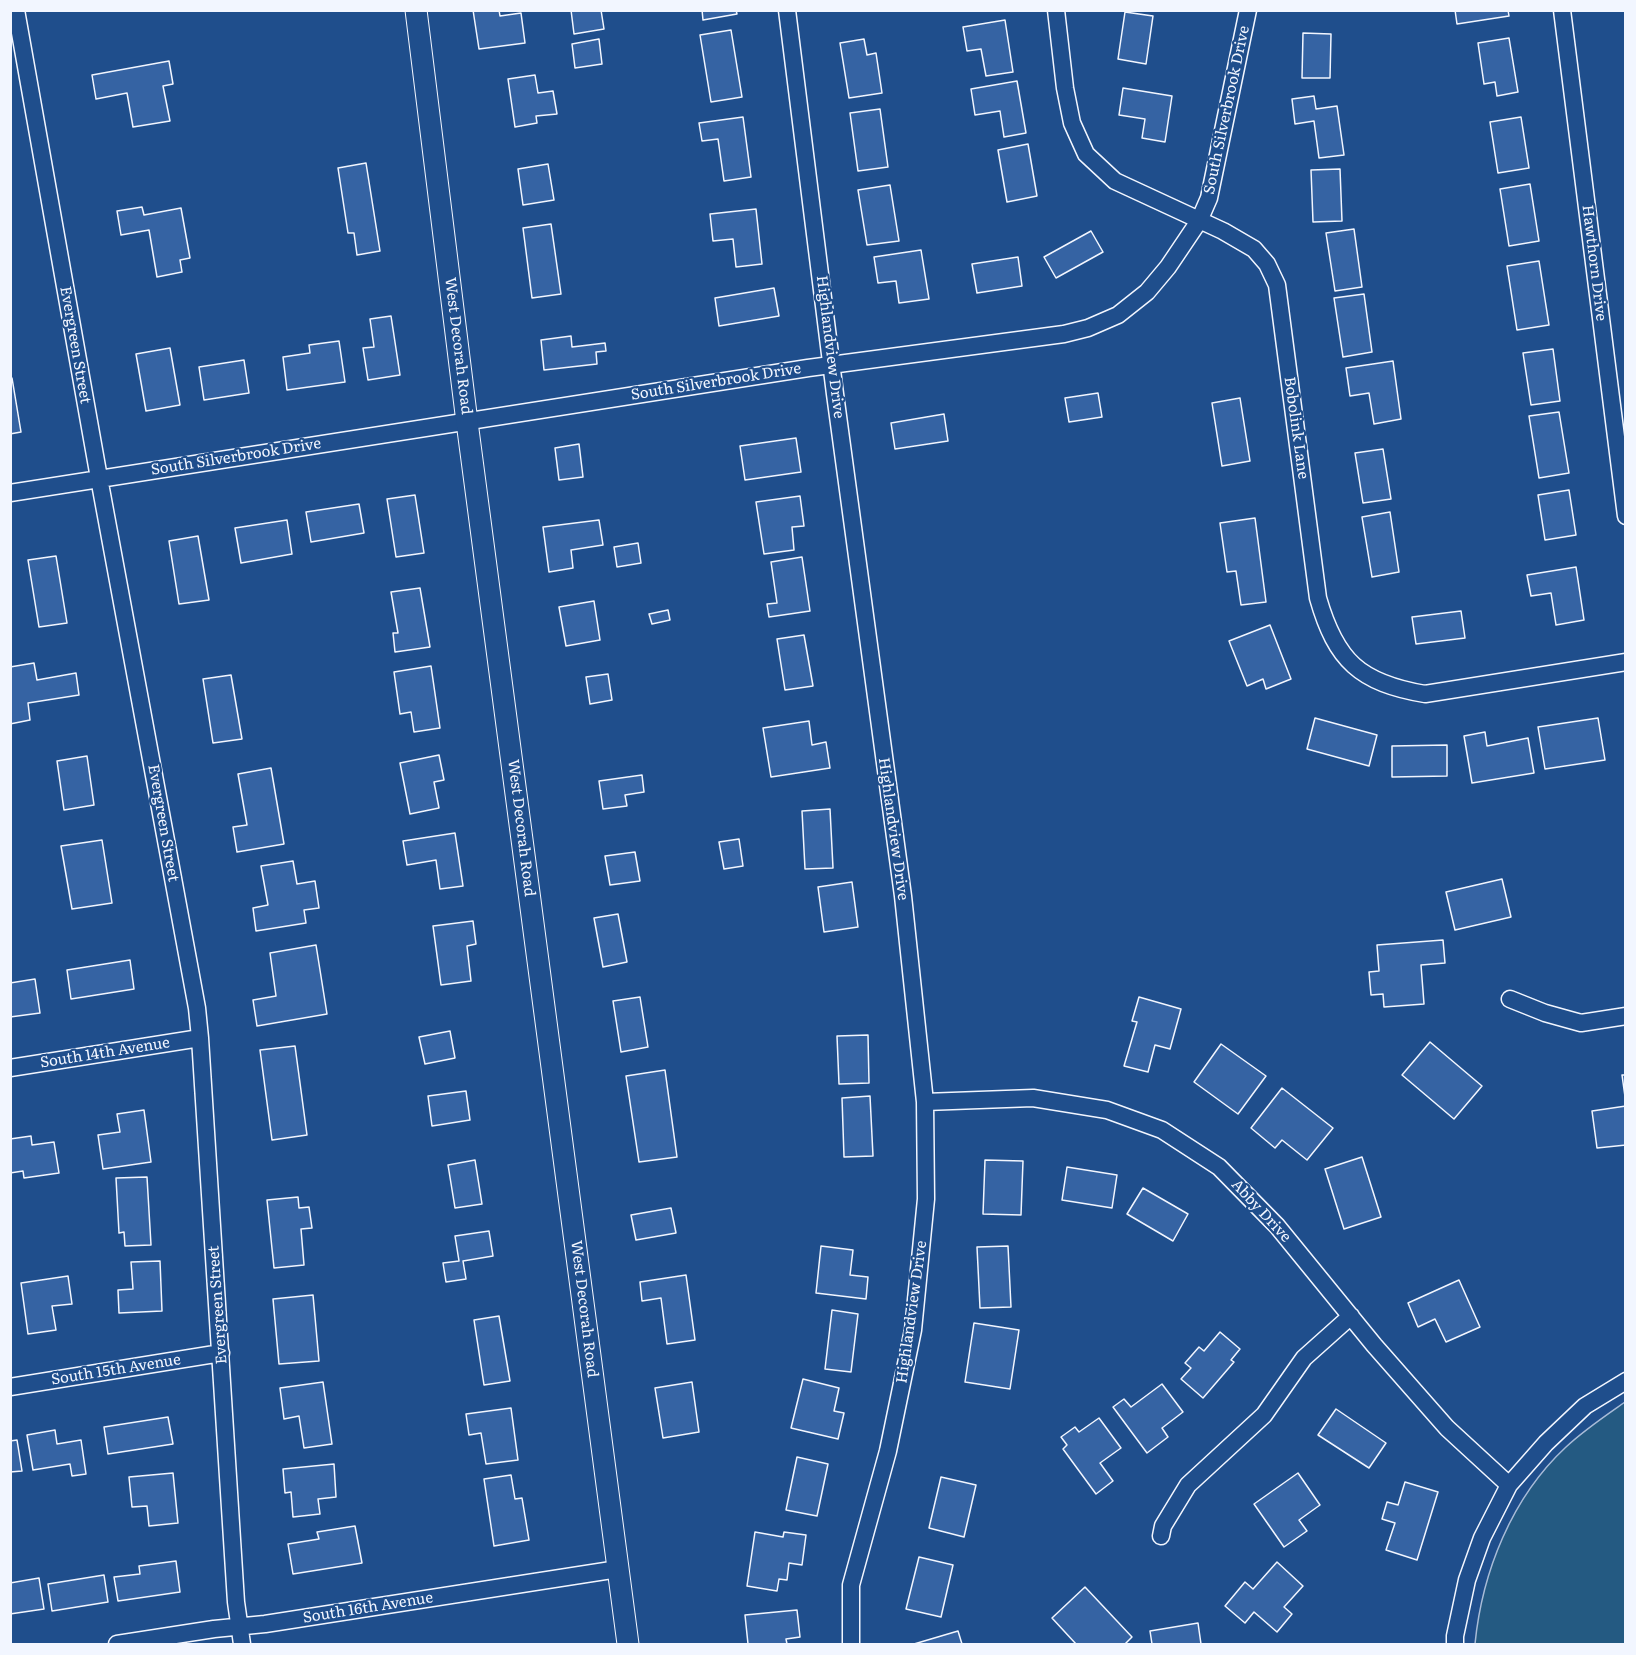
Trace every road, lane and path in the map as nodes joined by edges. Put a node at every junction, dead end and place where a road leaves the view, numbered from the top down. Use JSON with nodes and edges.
{"nodes":[{"id":1,"x":16,"y":10,"type":"edge"},
{"id":2,"x":416,"y":10,"type":"edge"},
{"id":3,"x":787,"y":10,"type":"edge"},
{"id":4,"x":1056,"y":10,"type":"edge"},
{"id":5,"x":1248,"y":10,"type":"edge"},
{"id":6,"x":1562,"y":10,"type":"edge"},
{"id":7,"x":1198,"y":221,"type":"junction"},
{"id":8,"x":832,"y":365,"type":"junction"},
{"id":9,"x":467,"y":422,"type":"junction"},
{"id":10,"x":99,"y":478,"type":"junction"},
{"id":11,"x":10,"y":493,"type":"edge"},
{"id":12,"x":1626,"y":516,"type":"edge"},
{"id":13,"x":1626,"y":662,"type":"edge"},
{"id":14,"x":1510,"y":999,"type":"dead end"},
{"id":15,"x":1626,"y":1016,"type":"edge"},
{"id":16,"x":200,"y":1038,"type":"junction"},
{"id":17,"x":10,"y":1068,"type":"edge"},
{"id":18,"x":925,"y":1102,"type":"junction"},
{"id":19,"x":1351,"y":1316,"type":"junction"},
{"id":20,"x":221,"y":1353,"type":"junction"},
{"id":21,"x":1626,"y":1381,"type":"edge"},
{"id":22,"x":10,"y":1387,"type":"edge"},
{"id":23,"x":1509,"y":1485,"type":"junction"},
{"id":24,"x":1161,"y":1536,"type":"dead end"},
{"id":25,"x":618,"y":1569,"type":"junction"},
{"id":26,"x":238,"y":1626,"type":"junction"},
{"id":27,"x":117,"y":1644,"type":"edge"},
{"id":28,"x":242,"y":1644,"type":"edge"},
{"id":29,"x":628,"y":1644,"type":"edge"},
{"id":30,"x":851,"y":1644,"type":"edge"},
{"id":31,"x":1455,"y":1644,"type":"edge"}],
"edges":[{"from":1,"to":10,"type":"street","name":"Evergreen Street"},
{"from":2,"to":9,"type":"street","name":"West Decorah Road"},
{"from":3,"to":8,"type":"street","name":"Highlandview Drive"},
{"from":4,"to":7,"type":"street","name":"Bobolink Lane"},
{"from":5,"to":7,"type":"street","name":"South Silverbrook Drive"},
{"from":6,"to":12,"type":"street","name":"Hawthorn Drive"},
{"from":7,"to":8,"type":"street","name":"South Silverbrook Drive"},
{"from":7,"to":13,"type":"street","name":"Bobolink Lane"},
{"from":8,"to":9,"type":"street","name":"South Silverbrook Drive"},
{"from":8,"to":18,"type":"street","name":"Highlandview Drive"},
{"from":9,"to":10,"type":"street","name":"South Silverbrook Drive"},
{"from":9,"to":25,"type":"street","name":"West Decorah Road"},
{"from":10,"to":11,"type":"street","name":"South Silverbrook Drive"},
{"from":10,"to":16,"type":"street","name":"Evergreen Street"},
{"from":14,"to":15,"type":"street"},
{"from":16,"to":17,"type":"street","name":"South 14th Avenue"},
{"from":16,"to":20,"type":"street","name":"Evergreen Street"},
{"from":18,"to":19,"type":"street","name":"Abby Drive"},
{"from":18,"to":30,"type":"street","name":"Highlandview Drive"},
{"from":19,"to":23,"type":"street","name":"Abby Drive"},
{"from":19,"to":24,"type":"street"},
{"from":20,"to":22,"type":"street","name":"South 15th Avenue"},
{"from":20,"to":26,"type":"street","name":"Evergreen Street"},
{"from":21,"to":23,"type":"street"},
{"from":23,"to":31,"type":"street"},
{"from":25,"to":26,"type":"street","name":"South 16th Avenue"},
{"from":25,"to":29,"type":"street","name":"West Decorah Road"},
{"from":26,"to":27,"type":"street","name":"South 16th Avenue"},
{"from":26,"to":28,"type":"street","name":"Evergreen Street"}]}
